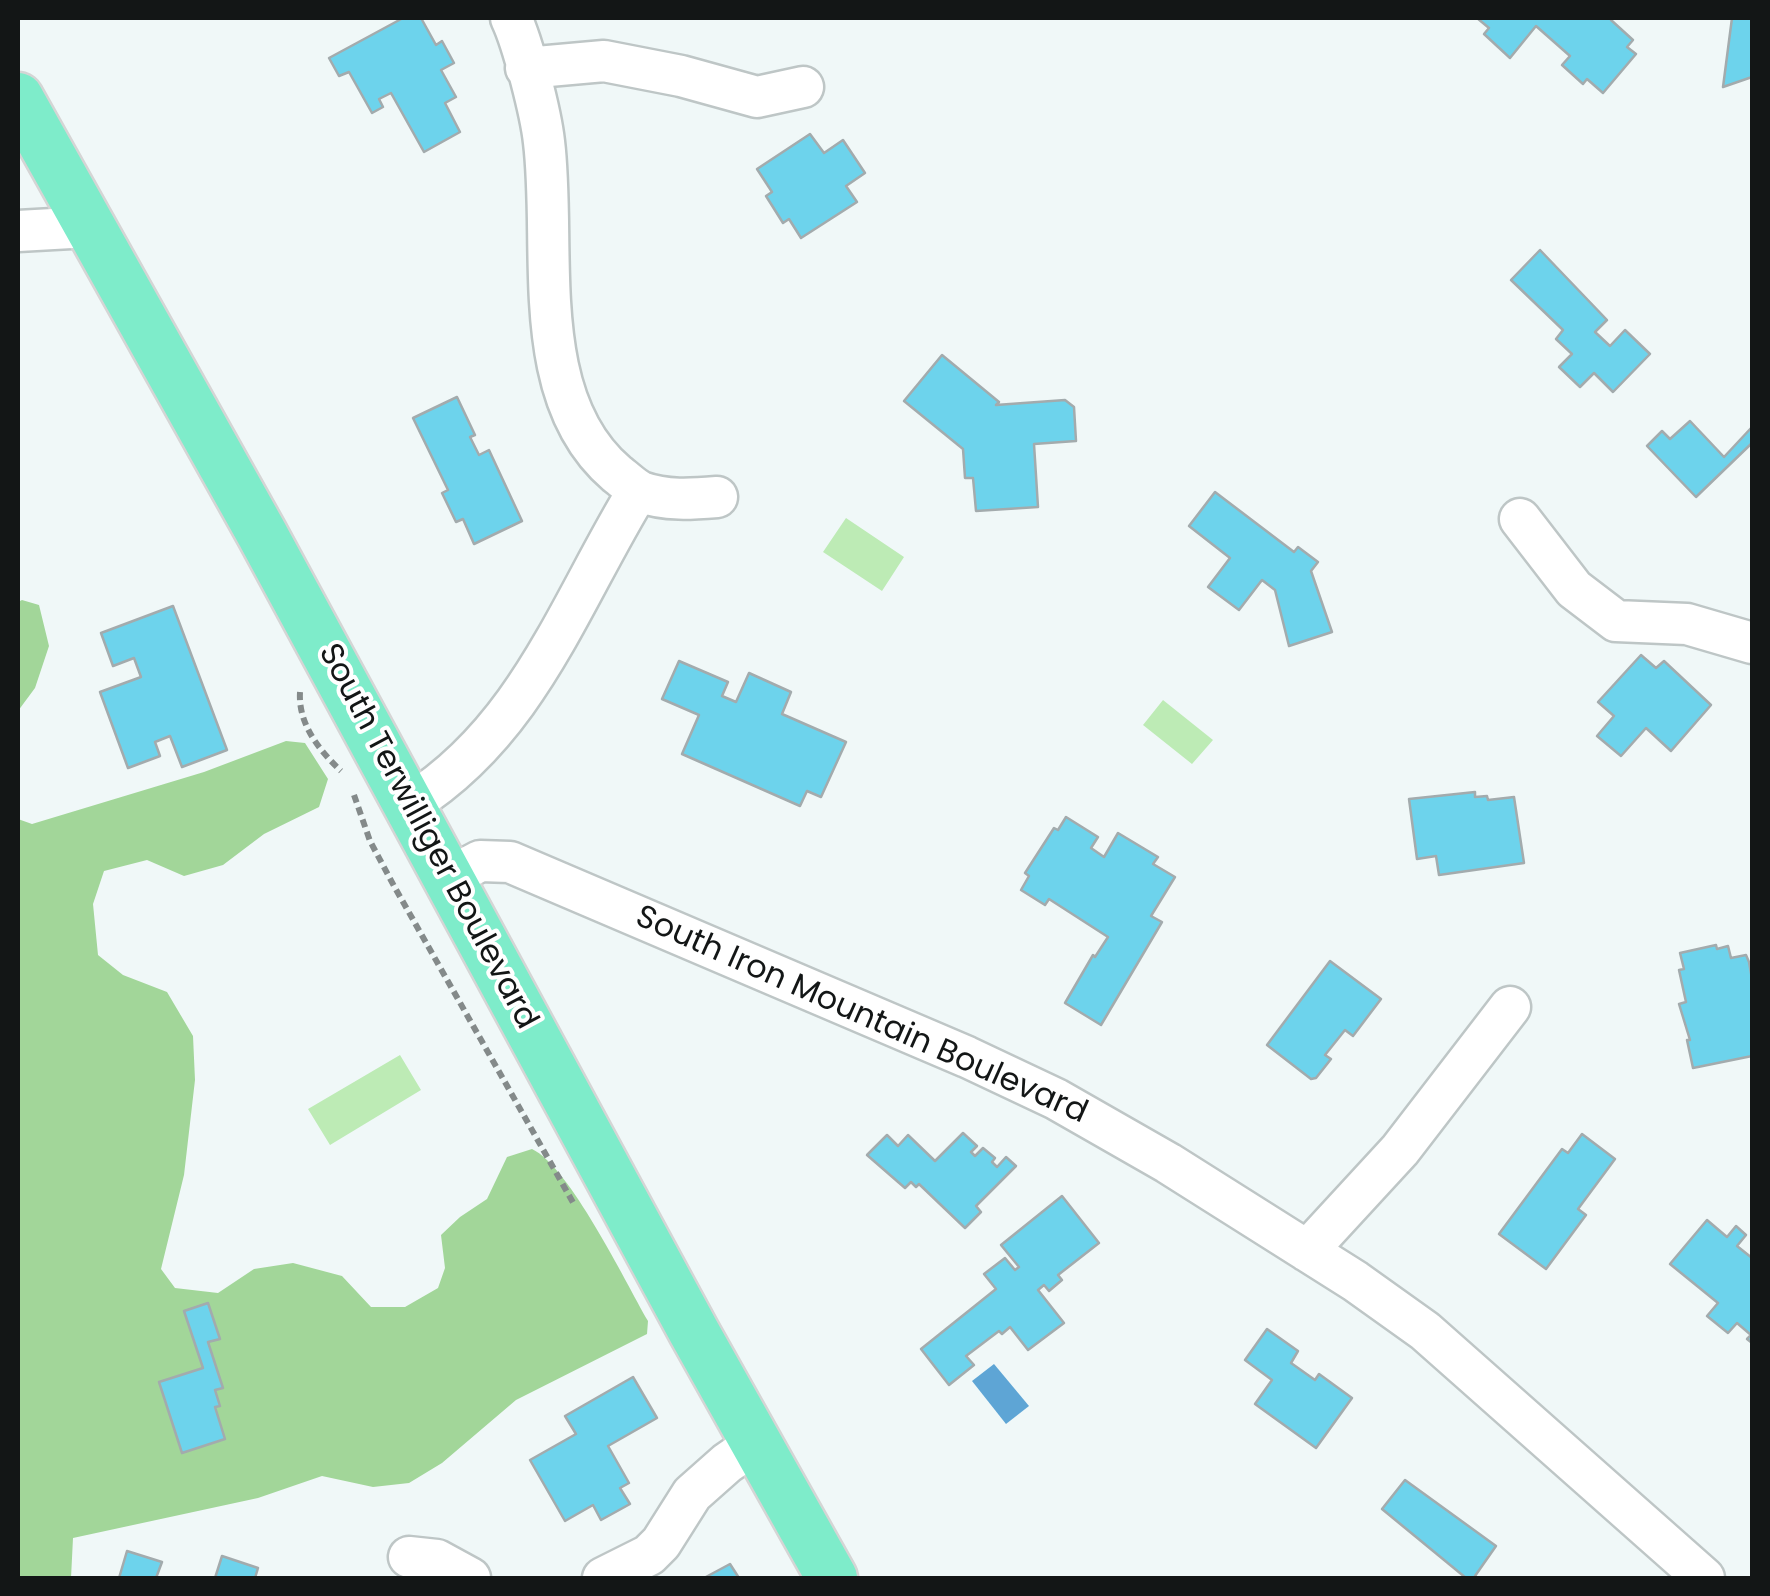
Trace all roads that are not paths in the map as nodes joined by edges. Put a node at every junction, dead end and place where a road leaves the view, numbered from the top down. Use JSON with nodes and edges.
{"nodes":[{"id":1,"x":512,"y":18,"type":"edge"},
{"id":2,"x":526,"y":68,"type":"junction"},
{"id":3,"x":803,"y":86,"type":"dead end"},
{"id":4,"x":18,"y":98,"type":"edge"},
{"id":5,"x":89,"y":228,"type":"junction"},
{"id":6,"x":18,"y":231,"type":"edge"},
{"id":7,"x":638,"y":491,"type":"junction"},
{"id":8,"x":717,"y":497,"type":"dead end"},
{"id":9,"x":1520,"y":519,"type":"dead end"},
{"id":10,"x":1752,"y":644,"type":"edge"},
{"id":11,"x":410,"y":804,"type":"junction"},
{"id":12,"x":450,"y":877,"type":"junction"},
{"id":13,"x":1510,"y":1007,"type":"dead end"},
{"id":14,"x":1307,"y":1251,"type":"junction"},
{"id":15,"x":756,"y":1443,"type":"junction"},
{"id":16,"x":409,"y":1557,"type":"dead end"},
{"id":17,"x":470,"y":1578,"type":"edge"},
{"id":18,"x":603,"y":1578,"type":"edge"},
{"id":19,"x":832,"y":1578,"type":"edge"},
{"id":20,"x":1704,"y":1578,"type":"edge"}],
"edges":[{"from":1,"to":2,"type":"street"},
{"from":2,"to":3,"type":"street"},
{"from":2,"to":7,"type":"street"},
{"from":4,"to":5,"type":"main road","name":"South Terwilliger Boulevard"},
{"from":5,"to":6,"type":"street"},
{"from":5,"to":11,"type":"main road","name":"South Terwilliger Boulevard"},
{"from":7,"to":8,"type":"street"},
{"from":7,"to":11,"type":"street"},
{"from":9,"to":10,"type":"street"},
{"from":11,"to":12,"type":"main road","name":"South Terwilliger Boulevard"},
{"from":12,"to":14,"type":"street","name":"South Iron Mountain Boulevard"},
{"from":12,"to":15,"type":"main road","name":"South Terwilliger Boulevard"},
{"from":13,"to":14,"type":"street"},
{"from":14,"to":20,"type":"street","name":"South Iron Mountain Boulevard"},
{"from":15,"to":18,"type":"street"},
{"from":15,"to":19,"type":"main road","name":"South Terwilliger Boulevard"},
{"from":16,"to":17,"type":"street"}]}
